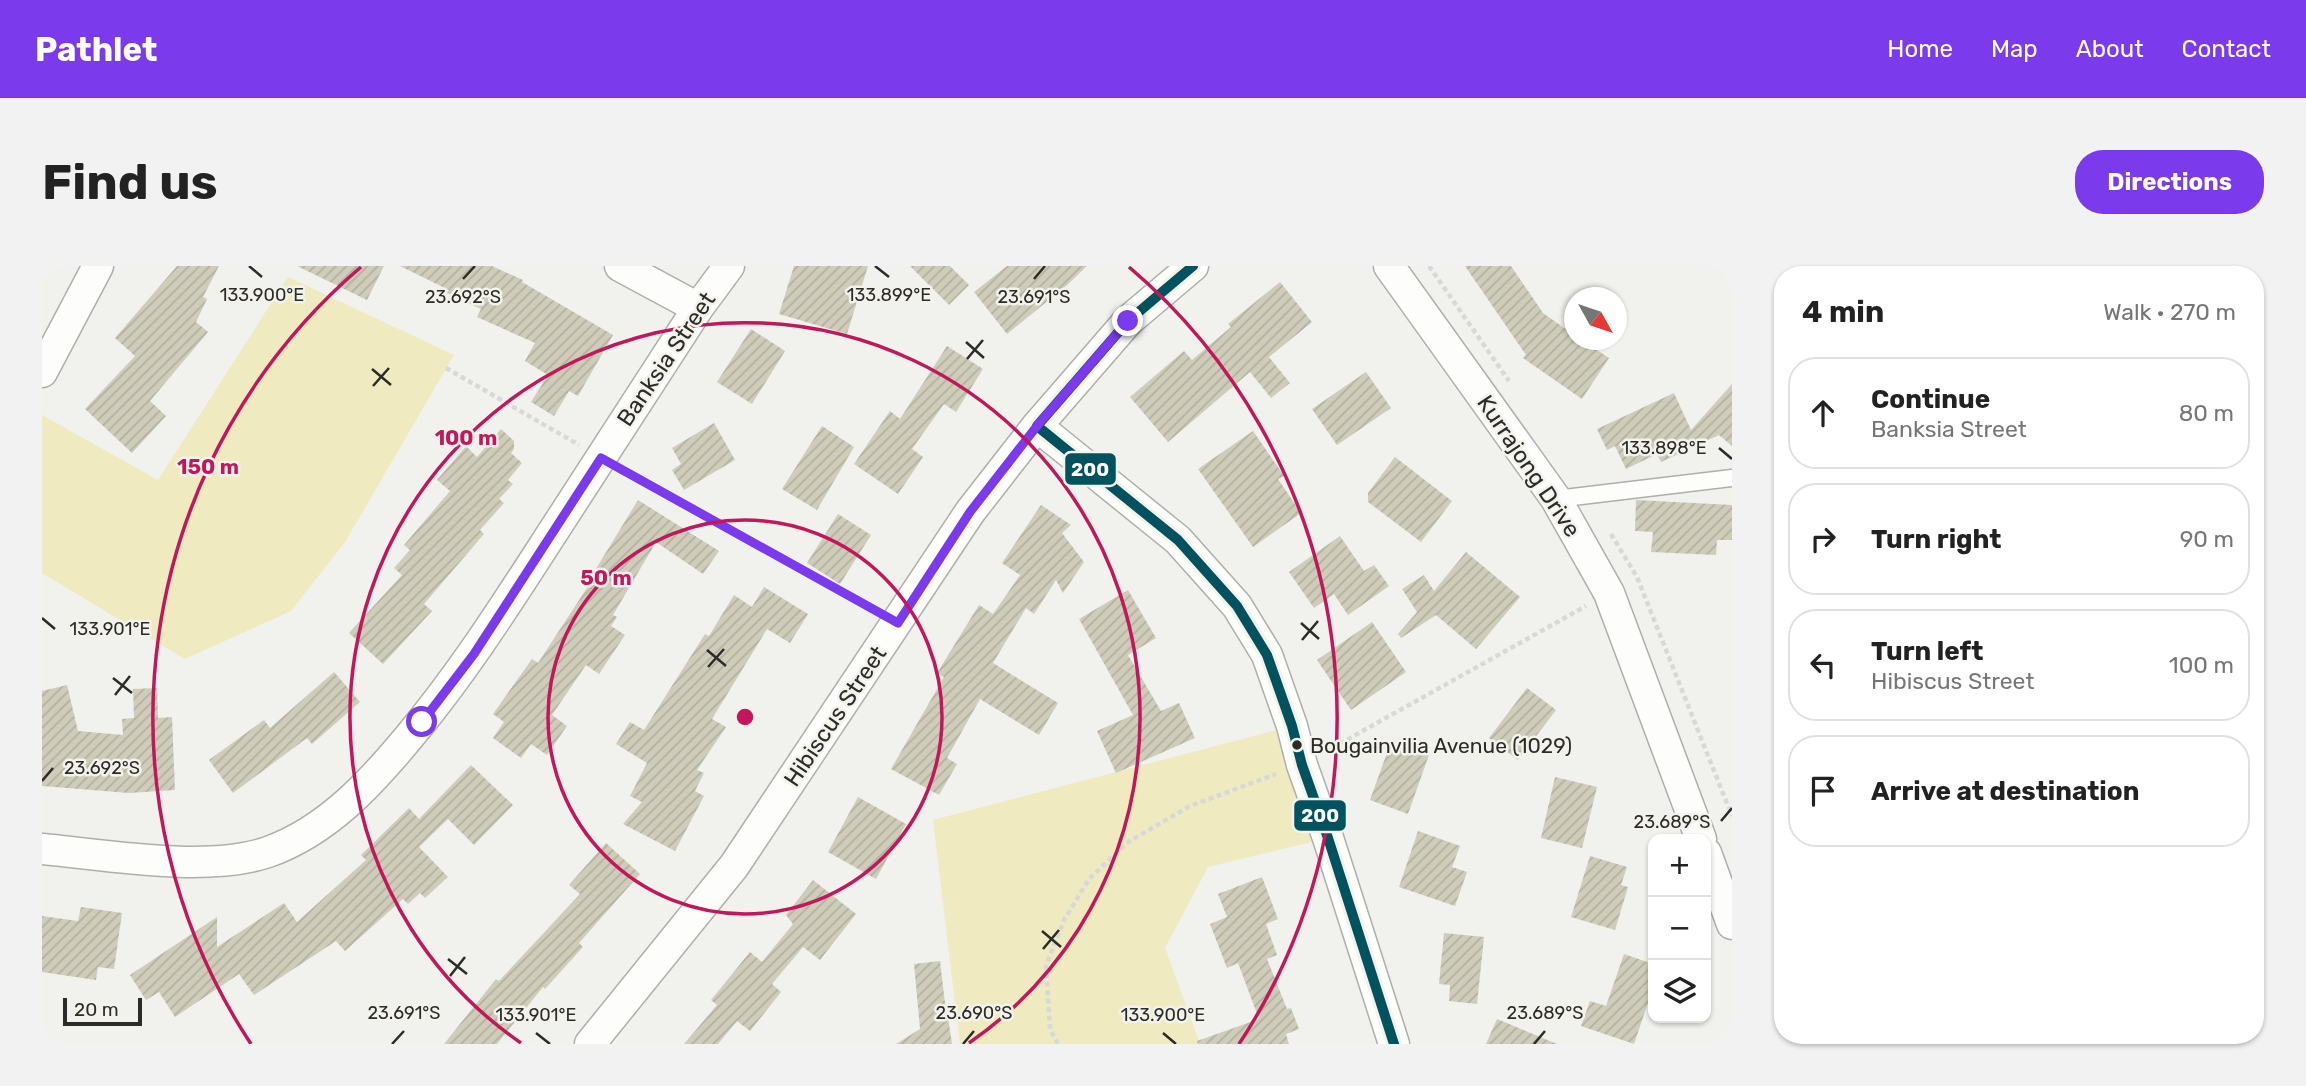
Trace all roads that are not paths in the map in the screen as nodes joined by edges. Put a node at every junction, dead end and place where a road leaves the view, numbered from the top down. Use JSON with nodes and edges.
{"nodes":[{"id":1,"x":98,"y":266,"type":"edge"},
{"id":2,"x":620,"y":266,"type":"edge"},
{"id":3,"x":729,"y":266,"type":"edge"},
{"id":4,"x":1193,"y":266,"type":"edge"},
{"id":5,"x":1389,"y":266,"type":"edge"},
{"id":6,"x":698,"y":308,"type":"junction"},
{"id":7,"x":42,"y":372,"type":"edge"},
{"id":8,"x":1037,"y":426,"type":"junction"},
{"id":9,"x":1732,"y":478,"type":"edge"},
{"id":10,"x":1556,"y":499,"type":"junction"},
{"id":11,"x":1699,"y":834,"type":"edge"},
{"id":12,"x":42,"y":849,"type":"edge"},
{"id":13,"x":1711,"y":867,"type":"edge"},
{"id":14,"x":1732,"y":924,"type":"edge"},
{"id":15,"x":590,"y":1044,"type":"edge"},
{"id":16,"x":1394,"y":1044,"type":"edge"}],
"edges":[{"from":1,"to":7,"type":"street"},
{"from":2,"to":6,"type":"street"},
{"from":3,"to":6,"type":"street","name":"Banksia Street"},
{"from":4,"to":8,"type":"street","name":"Hibiscus Street"},
{"from":5,"to":10,"type":"street","name":"Kurrajong Drive"},
{"from":6,"to":12,"type":"street","name":"Banksia Street"},
{"from":8,"to":15,"type":"street","name":"Hibiscus Street"},
{"from":8,"to":16,"type":"street"},
{"from":9,"to":10,"type":"lane"},
{"from":10,"to":11,"type":"street","name":"Kurrajong Drive"},
{"from":13,"to":14,"type":"street"}]}
